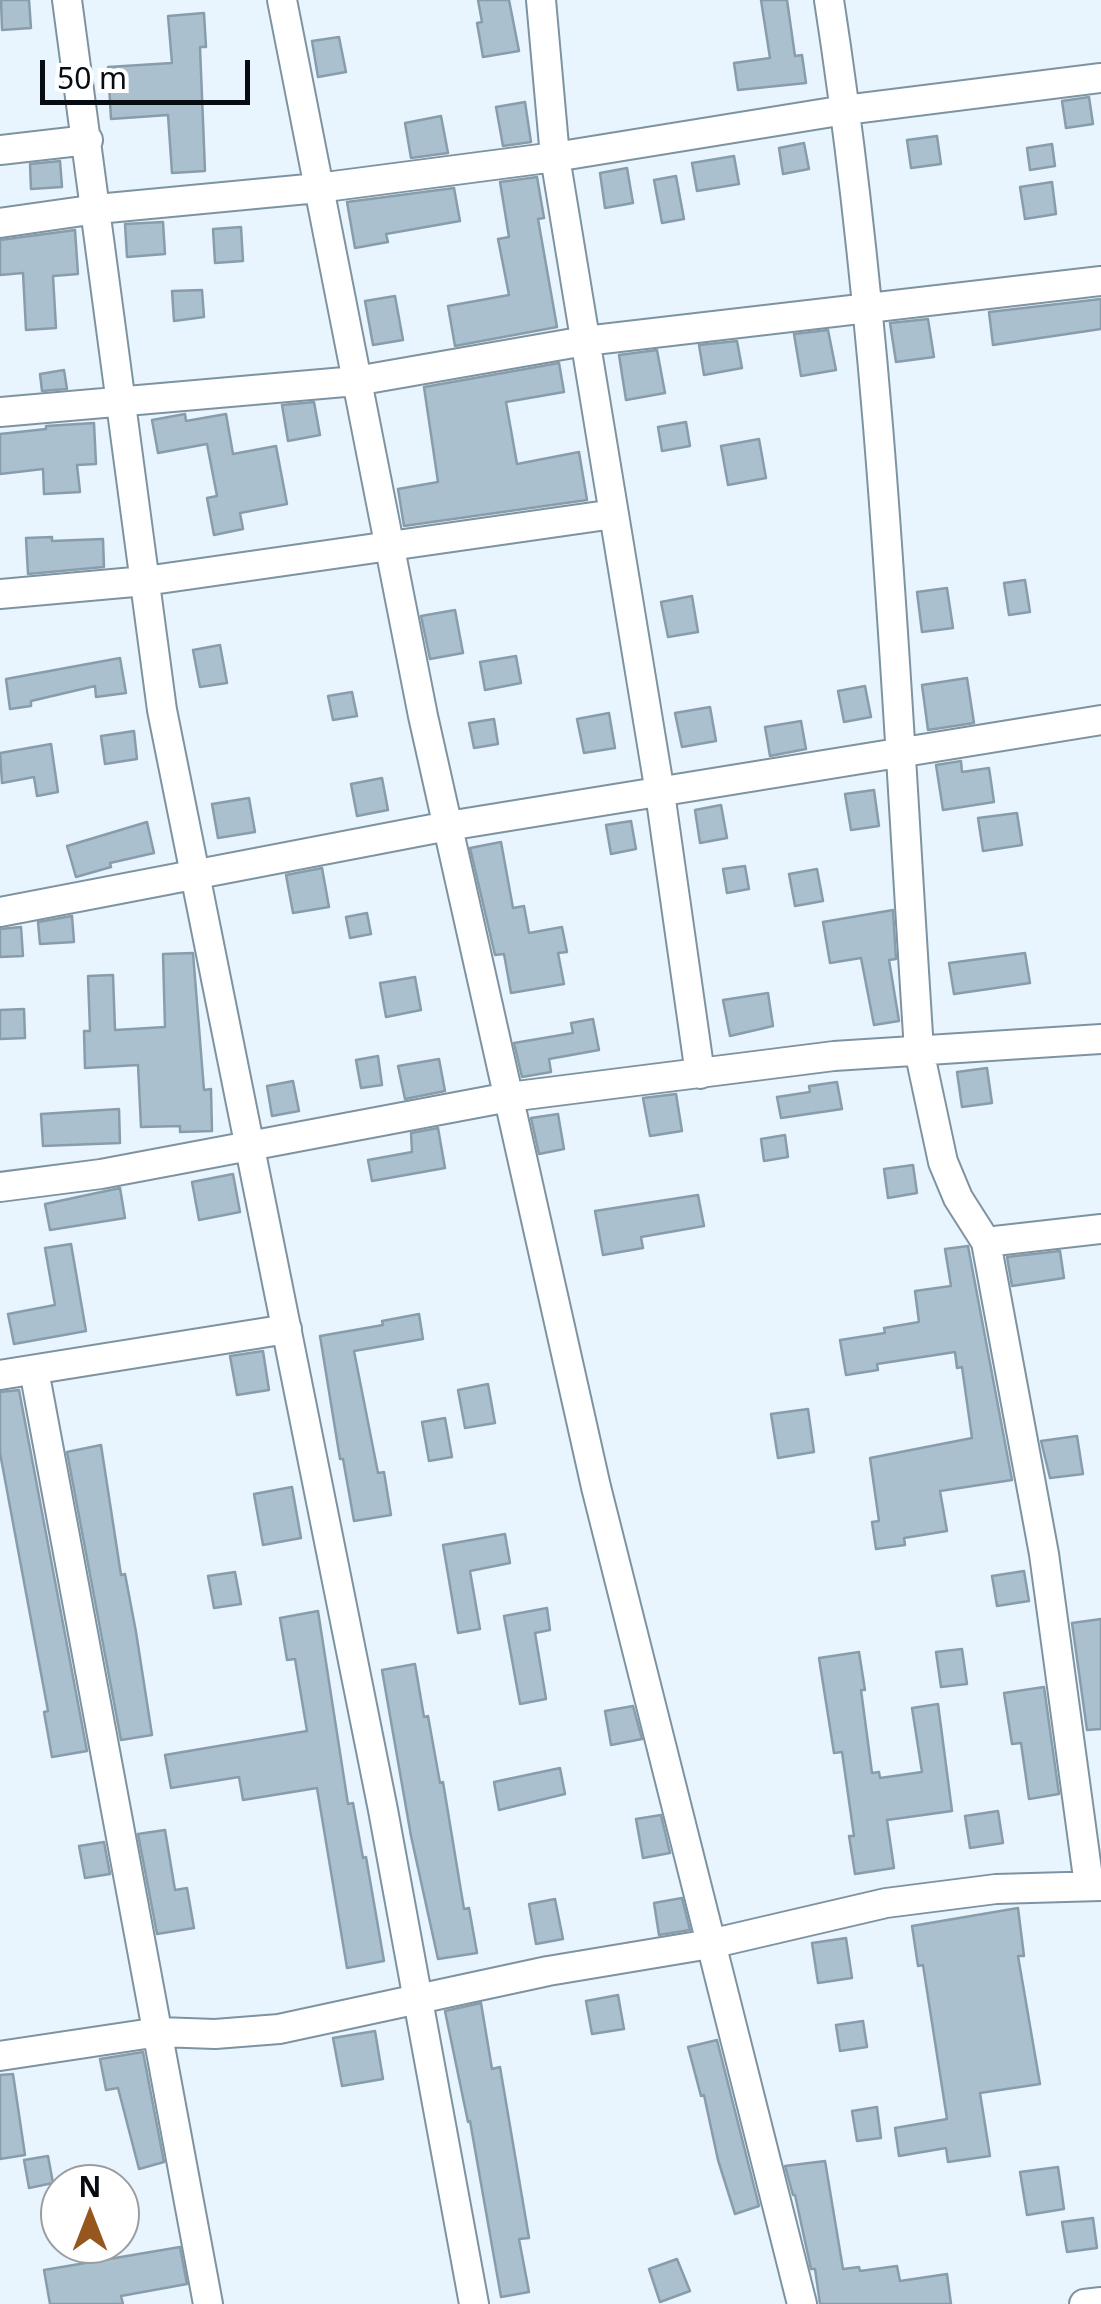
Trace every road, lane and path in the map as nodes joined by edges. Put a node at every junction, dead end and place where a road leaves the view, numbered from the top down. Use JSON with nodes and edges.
{"nodes":[{"id":1,"x":67,"y":0,"type":"edge"},
{"id":2,"x":282,"y":0,"type":"edge"},
{"id":3,"x":541,"y":0,"type":"edge"},
{"id":4,"x":830,"y":0,"type":"edge"},
{"id":5,"x":1101,"y":78,"type":"edge"},
{"id":6,"x":845,"y":110,"type":"junction"},
{"id":7,"x":88,"y":140,"type":"junction"},
{"id":8,"x":0,"y":150,"type":"edge"},
{"id":9,"x":556,"y":157,"type":"junction"},
{"id":10,"x":318,"y":188,"type":"junction"},
{"id":11,"x":97,"y":209,"type":"junction"},
{"id":12,"x":0,"y":223,"type":"edge"},
{"id":13,"x":1101,"y":281,"type":"edge"},
{"id":14,"x":868,"y":310,"type":"junction"},
{"id":15,"x":586,"y":341,"type":"junction"},
{"id":16,"x":356,"y":382,"type":"junction"},
{"id":17,"x":123,"y":404,"type":"junction"},
{"id":18,"x":0,"y":412,"type":"edge"},
{"id":19,"x":614,"y":514,"type":"junction"},
{"id":20,"x":388,"y":544,"type":"junction"},
{"id":21,"x":146,"y":581,"type":"junction"},
{"id":22,"x":0,"y":594,"type":"edge"},
{"id":23,"x":1101,"y":720,"type":"edge"},
{"id":24,"x":899,"y":753,"type":"junction"},
{"id":25,"x":660,"y":793,"type":"junction"},
{"id":26,"x":448,"y":826,"type":"junction"},
{"id":27,"x":195,"y":876,"type":"junction"},
{"id":28,"x":0,"y":912,"type":"edge"},
{"id":29,"x":1101,"y":1039,"type":"edge"},
{"id":30,"x":919,"y":1050,"type":"junction"},
{"id":31,"x":700,"y":1074,"type":"junction"},
{"id":32,"x":509,"y":1097,"type":"junction"},
{"id":33,"x":249,"y":1146,"type":"junction"},
{"id":34,"x":0,"y":1187,"type":"edge"},
{"id":35,"x":1101,"y":1229,"type":"edge"},
{"id":36,"x":986,"y":1242,"type":"junction"},
{"id":37,"x":286,"y":1329,"type":"junction"},
{"id":38,"x":34,"y":1370,"type":"junction"},
{"id":39,"x":0,"y":1375,"type":"edge"},
{"id":40,"x":1095,"y":1885,"type":"edge"},
{"id":41,"x":710,"y":1944,"type":"junction"},
{"id":42,"x":418,"y":1998,"type":"junction"},
{"id":43,"x":159,"y":2032,"type":"junction"},
{"id":44,"x":0,"y":2056,"type":"edge"},
{"id":45,"x":1101,"y":2302,"type":"edge"},
{"id":46,"x":208,"y":2304,"type":"edge"},
{"id":47,"x":474,"y":2304,"type":"edge"},
{"id":48,"x":802,"y":2304,"type":"edge"},
{"id":49,"x":1084,"y":2304,"type":"edge"}],
"edges":[{"from":1,"to":7,"type":"street"},
{"from":2,"to":10,"type":"street"},
{"from":3,"to":9,"type":"street"},
{"from":4,"to":6,"type":"street"},
{"from":5,"to":6,"type":"street"},
{"from":6,"to":9,"type":"street"},
{"from":6,"to":14,"type":"street"},
{"from":7,"to":8,"type":"street"},
{"from":7,"to":11,"type":"street"},
{"from":9,"to":10,"type":"street"},
{"from":9,"to":15,"type":"street"},
{"from":10,"to":11,"type":"street"},
{"from":10,"to":16,"type":"street"},
{"from":11,"to":12,"type":"street"},
{"from":11,"to":17,"type":"street"},
{"from":13,"to":14,"type":"street"},
{"from":14,"to":15,"type":"street"},
{"from":14,"to":24,"type":"street"},
{"from":15,"to":16,"type":"street"},
{"from":15,"to":19,"type":"street"},
{"from":16,"to":17,"type":"street"},
{"from":16,"to":20,"type":"street"},
{"from":17,"to":18,"type":"street"},
{"from":17,"to":21,"type":"street"},
{"from":19,"to":20,"type":"street"},
{"from":19,"to":25,"type":"street"},
{"from":20,"to":21,"type":"street"},
{"from":20,"to":26,"type":"street"},
{"from":21,"to":22,"type":"street"},
{"from":21,"to":27,"type":"street"},
{"from":23,"to":24,"type":"street"},
{"from":24,"to":25,"type":"street"},
{"from":24,"to":30,"type":"street"},
{"from":25,"to":26,"type":"street"},
{"from":25,"to":31,"type":"street"},
{"from":26,"to":27,"type":"street"},
{"from":26,"to":32,"type":"street"},
{"from":27,"to":28,"type":"street"},
{"from":27,"to":33,"type":"street"},
{"from":29,"to":30,"type":"street"},
{"from":30,"to":31,"type":"street"},
{"from":30,"to":36,"type":"street"},
{"from":31,"to":32,"type":"street"},
{"from":32,"to":33,"type":"street"},
{"from":32,"to":41,"type":"street"},
{"from":33,"to":34,"type":"street"},
{"from":33,"to":37,"type":"street"},
{"from":35,"to":36,"type":"street"},
{"from":36,"to":40,"type":"street"},
{"from":37,"to":38,"type":"street"},
{"from":37,"to":42,"type":"street"},
{"from":38,"to":39,"type":"street"},
{"from":38,"to":43,"type":"street"},
{"from":40,"to":41,"type":"street"},
{"from":41,"to":42,"type":"street"},
{"from":41,"to":48,"type":"street"},
{"from":42,"to":43,"type":"street"},
{"from":42,"to":47,"type":"street"},
{"from":43,"to":44,"type":"street"},
{"from":43,"to":46,"type":"street"},
{"from":45,"to":49,"type":"street"}]}
